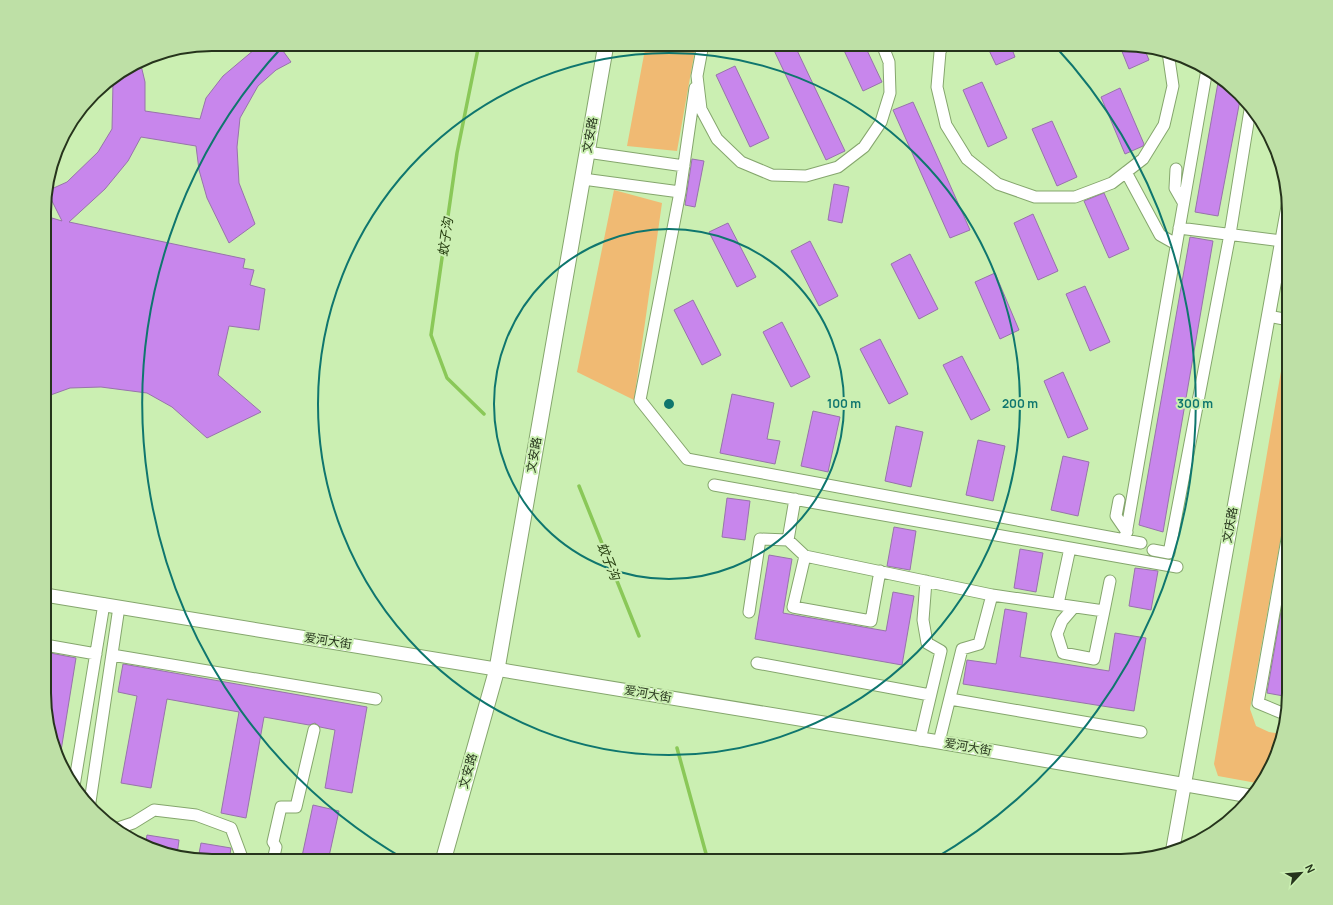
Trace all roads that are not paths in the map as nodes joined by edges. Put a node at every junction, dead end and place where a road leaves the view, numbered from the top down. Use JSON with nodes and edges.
{"nodes":[{"id":1,"x":605,"y":51,"type":"edge"},
{"id":2,"x":702,"y":51,"type":"edge"},
{"id":3,"x":885,"y":51,"type":"edge"},
{"id":4,"x":940,"y":51,"type":"edge"},
{"id":5,"x":1169,"y":58,"type":"edge"},
{"id":6,"x":1206,"y":75,"type":"edge"},
{"id":7,"x":697,"y":76,"type":"junction"},
{"id":8,"x":1249,"y":114,"type":"edge"},
{"id":9,"x":587,"y":152,"type":"junction"},
{"id":10,"x":684,"y":166,"type":"junction"},
{"id":11,"x":1176,"y":169,"type":"dead end"},
{"id":12,"x":1126,"y":172,"type":"junction"},
{"id":13,"x":583,"y":179,"type":"junction"},
{"id":14,"x":680,"y":192,"type":"junction"},
{"id":15,"x":1183,"y":202,"type":"junction"},
{"id":16,"x":1179,"y":228,"type":"junction"},
{"id":17,"x":1230,"y":234,"type":"junction"},
{"id":18,"x":1282,"y":241,"type":"joint"},
{"id":19,"x":1176,"y":244,"type":"junction"},
{"id":20,"x":1268,"y":316,"type":"junction"},
{"id":21,"x":1282,"y":319,"type":"edge"},
{"id":22,"x":714,"y":485,"type":"dead end"},
{"id":23,"x":795,"y":499,"type":"junction"},
{"id":24,"x":1119,"y":500,"type":"dead end"},
{"id":25,"x":1126,"y":536,"type":"junction"},
{"id":26,"x":788,"y":540,"type":"junction"},
{"id":27,"x":1141,"y":543,"type":"dead end"},
{"id":28,"x":1070,"y":548,"type":"junction"},
{"id":29,"x":1152,"y":550,"type":"dead end"},
{"id":30,"x":805,"y":556,"type":"junction"},
{"id":31,"x":1177,"y":567,"type":"dead end"},
{"id":32,"x":1282,"y":568,"type":"edge"},
{"id":33,"x":880,"y":571,"type":"junction"},
{"id":34,"x":926,"y":581,"type":"junction"},
{"id":35,"x":1110,"y":582,"type":"dead end"},
{"id":36,"x":51,"y":595,"type":"edge"},
{"id":37,"x":992,"y":595,"type":"junction"},
{"id":38,"x":104,"y":604,"type":"junction"},
{"id":39,"x":1058,"y":604,"type":"junction"},
{"id":40,"x":119,"y":607,"type":"junction"},
{"id":41,"x":1074,"y":607,"type":"junction"},
{"id":42,"x":1104,"y":611,"type":"junction"},
{"id":43,"x":749,"y":612,"type":"dead end"},
{"id":44,"x":51,"y":646,"type":"edge"},
{"id":45,"x":96,"y":654,"type":"junction"},
{"id":46,"x":112,"y":655,"type":"junction"},
{"id":47,"x":756,"y":663,"type":"dead end"},
{"id":48,"x":497,"y":668,"type":"junction"},
{"id":49,"x":930,"y":695,"type":"junction"},
{"id":50,"x":376,"y":699,"type":"dead end"},
{"id":51,"x":950,"y":699,"type":"junction"},
{"id":52,"x":1281,"y":713,"type":"edge"},
{"id":53,"x":314,"y":730,"type":"dead end"},
{"id":54,"x":1141,"y":732,"type":"dead end"},
{"id":55,"x":920,"y":740,"type":"junction"},
{"id":56,"x":939,"y":742,"type":"junction"},
{"id":57,"x":75,"y":778,"type":"edge"},
{"id":58,"x":1183,"y":784,"type":"junction"},
{"id":59,"x":1245,"y":795,"type":"edge"},
{"id":60,"x":91,"y":798,"type":"edge"},
{"id":61,"x":122,"y":827,"type":"edge"},
{"id":62,"x":1173,"y":845,"type":"edge"},
{"id":63,"x":241,"y":854,"type":"edge"},
{"id":64,"x":274,"y":854,"type":"edge"},
{"id":65,"x":446,"y":854,"type":"edge"}],
"edges":[{"from":1,"to":9,"type":"main road","name":"文安路"},
{"from":2,"to":7,"type":"street"},
{"from":3,"to":7,"type":"street"},
{"from":4,"to":12,"type":"street"},
{"from":5,"to":12,"type":"street"},
{"from":6,"to":15,"type":"street"},
{"from":7,"to":10,"type":"street"},
{"from":8,"to":17,"type":"street"},
{"from":9,"to":10,"type":"street"},
{"from":9,"to":13,"type":"main road","name":"文安路"},
{"from":10,"to":14,"type":"street"},
{"from":11,"to":15,"type":"street"},
{"from":12,"to":19,"type":"street"},
{"from":13,"to":14,"type":"street"},
{"from":13,"to":48,"type":"main road","name":"文安路"},
{"from":14,"to":25,"type":"street"},
{"from":15,"to":16,"type":"street"},
{"from":16,"to":17,"type":"street"},
{"from":16,"to":19,"type":"street"},
{"from":17,"to":18,"type":"street"},
{"from":17,"to":29,"type":"street"},
{"from":18,"to":20,"type":"street","name":"文庆路"},
{"from":19,"to":25,"type":"street"},
{"from":20,"to":21,"type":"street"},
{"from":20,"to":58,"type":"street","name":"文庆路"},
{"from":22,"to":23,"type":"street"},
{"from":23,"to":26,"type":"street"},
{"from":23,"to":28,"type":"street"},
{"from":24,"to":25,"type":"street"},
{"from":25,"to":27,"type":"street"},
{"from":26,"to":30,"type":"street"},
{"from":26,"to":43,"type":"street"},
{"from":28,"to":31,"type":"street"},
{"from":28,"to":39,"type":"street"},
{"from":30,"to":33,"type":"street"},
{"from":30,"to":33,"type":"street"},
{"from":32,"to":52,"type":"street"},
{"from":33,"to":34,"type":"street"},
{"from":34,"to":37,"type":"street"},
{"from":34,"to":49,"type":"street"},
{"from":35,"to":42,"type":"street"},
{"from":36,"to":38,"type":"street","name":"爱河大街"},
{"from":37,"to":39,"type":"street"},
{"from":37,"to":51,"type":"street"},
{"from":38,"to":40,"type":"street","name":"爱河大街"},
{"from":38,"to":45,"type":"street"},
{"from":39,"to":41,"type":"street"},
{"from":40,"to":46,"type":"street"},
{"from":40,"to":48,"type":"street","name":"爱河大街"},
{"from":41,"to":42,"type":"street"},
{"from":41,"to":42,"type":"street"},
{"from":44,"to":45,"type":"street"},
{"from":45,"to":57,"type":"street"},
{"from":46,"to":50,"type":"street"},
{"from":46,"to":60,"type":"street"},
{"from":47,"to":49,"type":"street"},
{"from":48,"to":55,"type":"street","name":"爱河大街"},
{"from":48,"to":65,"type":"main road","name":"文安路"},
{"from":49,"to":55,"type":"street"},
{"from":51,"to":54,"type":"street"},
{"from":51,"to":56,"type":"street"},
{"from":53,"to":64,"type":"street"},
{"from":55,"to":56,"type":"street","name":"爱河大街"},
{"from":56,"to":58,"type":"street","name":"爱河大街"},
{"from":58,"to":59,"type":"street","name":"爱河大街"},
{"from":58,"to":62,"type":"street","name":"文庆路"},
{"from":61,"to":63,"type":"street"}]}
